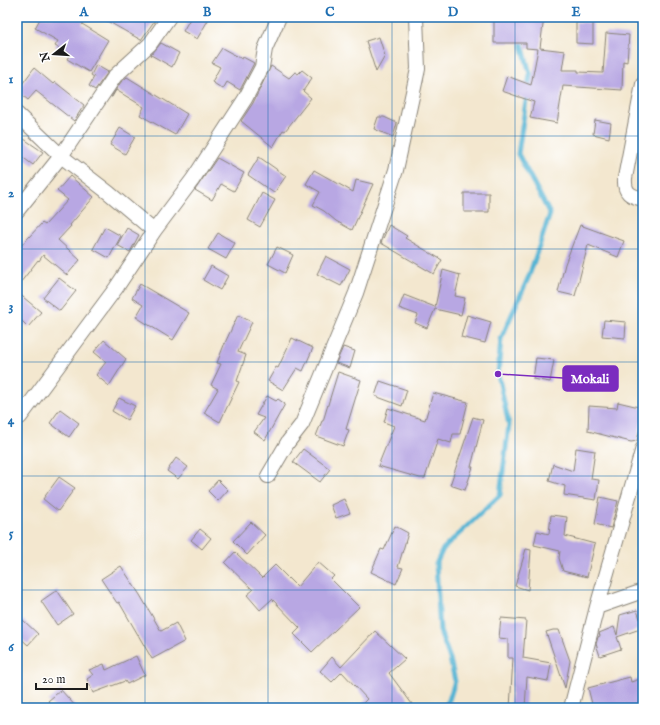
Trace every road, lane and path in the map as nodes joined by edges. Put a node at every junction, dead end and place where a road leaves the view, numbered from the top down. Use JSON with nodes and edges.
{"nodes":[{"id":1,"x":169,"y":17,"type":"edge"},
{"id":2,"x":279,"y":17,"type":"edge"},
{"id":3,"x":416,"y":17,"type":"edge"},
{"id":4,"x":643,"y":84,"type":"edge"},
{"id":5,"x":17,"y":114,"type":"edge"},
{"id":6,"x":61,"y":156,"type":"junction"},
{"id":7,"x":643,"y":199,"type":"edge"},
{"id":8,"x":17,"y":212,"type":"edge"},
{"id":9,"x":154,"y":231,"type":"junction"},
{"id":10,"x":17,"y":418,"type":"edge"},
{"id":11,"x":643,"y":448,"type":"edge"},
{"id":12,"x":268,"y":476,"type":"dead end"},
{"id":13,"x":643,"y":591,"type":"edge"},
{"id":14,"x":597,"y":606,"type":"junction"},
{"id":15,"x":571,"y":708,"type":"edge"}],
"edges":[{"from":1,"to":6,"type":"street"},
{"from":2,"to":9,"type":"street"},
{"from":3,"to":12,"type":"street"},
{"from":4,"to":7,"type":"street"},
{"from":5,"to":6,"type":"street"},
{"from":6,"to":8,"type":"street"},
{"from":6,"to":9,"type":"street"},
{"from":9,"to":10,"type":"street"},
{"from":11,"to":14,"type":"street"},
{"from":13,"to":14,"type":"street"},
{"from":14,"to":15,"type":"street"}]}
